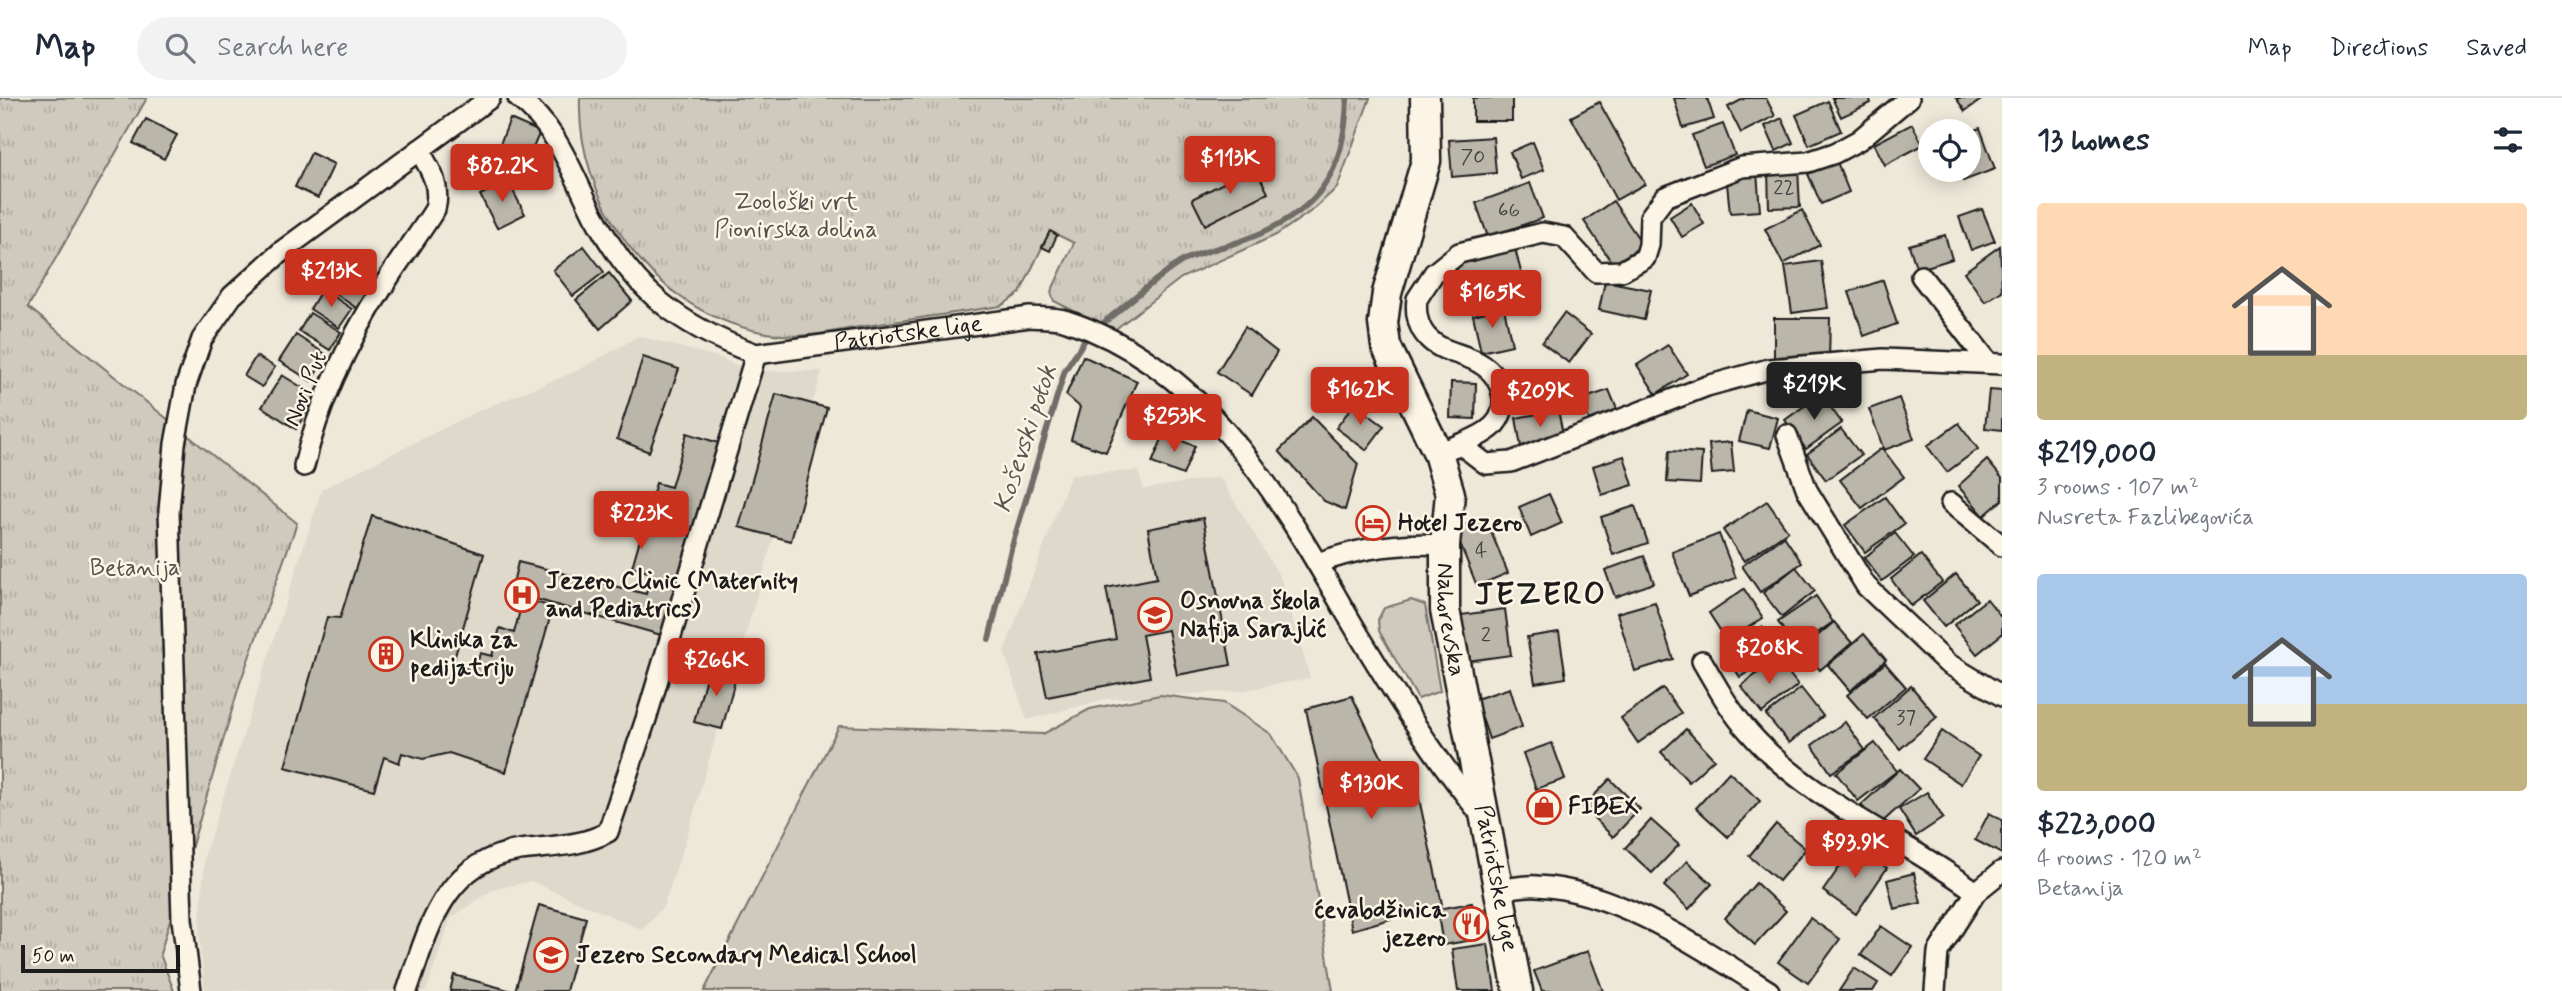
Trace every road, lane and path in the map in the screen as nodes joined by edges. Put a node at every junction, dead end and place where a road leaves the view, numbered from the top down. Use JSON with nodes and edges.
{"nodes":[{"id":1,"x":490,"y":98,"type":"edge"},
{"id":2,"x":518,"y":98,"type":"edge"},
{"id":3,"x":1425,"y":98,"type":"edge"},
{"id":4,"x":1909,"y":98,"type":"edge"},
{"id":5,"x":419,"y":150,"type":"junction"},
{"id":6,"x":1921,"y":276,"type":"dead end"},
{"id":7,"x":756,"y":354,"type":"junction"},
{"id":8,"x":1995,"y":363,"type":"edge"},
{"id":9,"x":1787,"y":435,"type":"dead end"},
{"id":10,"x":1449,"y":448,"type":"junction"},
{"id":11,"x":304,"y":466,"type":"dead end"},
{"id":12,"x":1951,"y":503,"type":"dead end"},
{"id":13,"x":1446,"y":545,"type":"junction"},
{"id":14,"x":2002,"y":546,"type":"edge"},
{"id":15,"x":1318,"y":563,"type":"junction"},
{"id":16,"x":1702,"y":661,"type":"dead end"},
{"id":17,"x":2002,"y":696,"type":"edge"},
{"id":18,"x":1487,"y":822,"type":"junction"},
{"id":19,"x":2002,"y":871,"type":"edge"},
{"id":20,"x":1500,"y":890,"type":"junction"},
{"id":21,"x":1976,"y":892,"type":"junction"},
{"id":22,"x":191,"y":991,"type":"edge"},
{"id":23,"x":407,"y":991,"type":"edge"},
{"id":24,"x":1518,"y":991,"type":"edge"},
{"id":25,"x":1769,"y":991,"type":"edge"},
{"id":26,"x":1935,"y":991,"type":"edge"}],
"edges":[{"from":1,"to":5,"type":"street"},
{"from":2,"to":7,"type":"street","name":"Patriotske lige"},
{"from":3,"to":10,"type":"street","name":"Nahorevska"},
{"from":4,"to":10,"type":"street"},
{"from":5,"to":11,"type":"street","name":"Novi Put"},
{"from":5,"to":22,"type":"street"},
{"from":6,"to":8,"type":"street"},
{"from":7,"to":15,"type":"street","name":"Patriotske lige"},
{"from":7,"to":23,"type":"street"},
{"from":8,"to":10,"type":"street"},
{"from":9,"to":17,"type":"street"},
{"from":10,"to":13,"type":"street","name":"Nahorevska"},
{"from":12,"to":14,"type":"street"},
{"from":13,"to":15,"type":"street"},
{"from":13,"to":18,"type":"street","name":"Nahorevska"},
{"from":15,"to":18,"type":"street","name":"Patriotske lige"},
{"from":16,"to":21,"type":"street"},
{"from":18,"to":20,"type":"street","name":"Patriotske lige"},
{"from":19,"to":21,"type":"street"},
{"from":20,"to":24,"type":"street","name":"Patriotske lige"},
{"from":20,"to":25,"type":"street"},
{"from":21,"to":26,"type":"street"}]}
